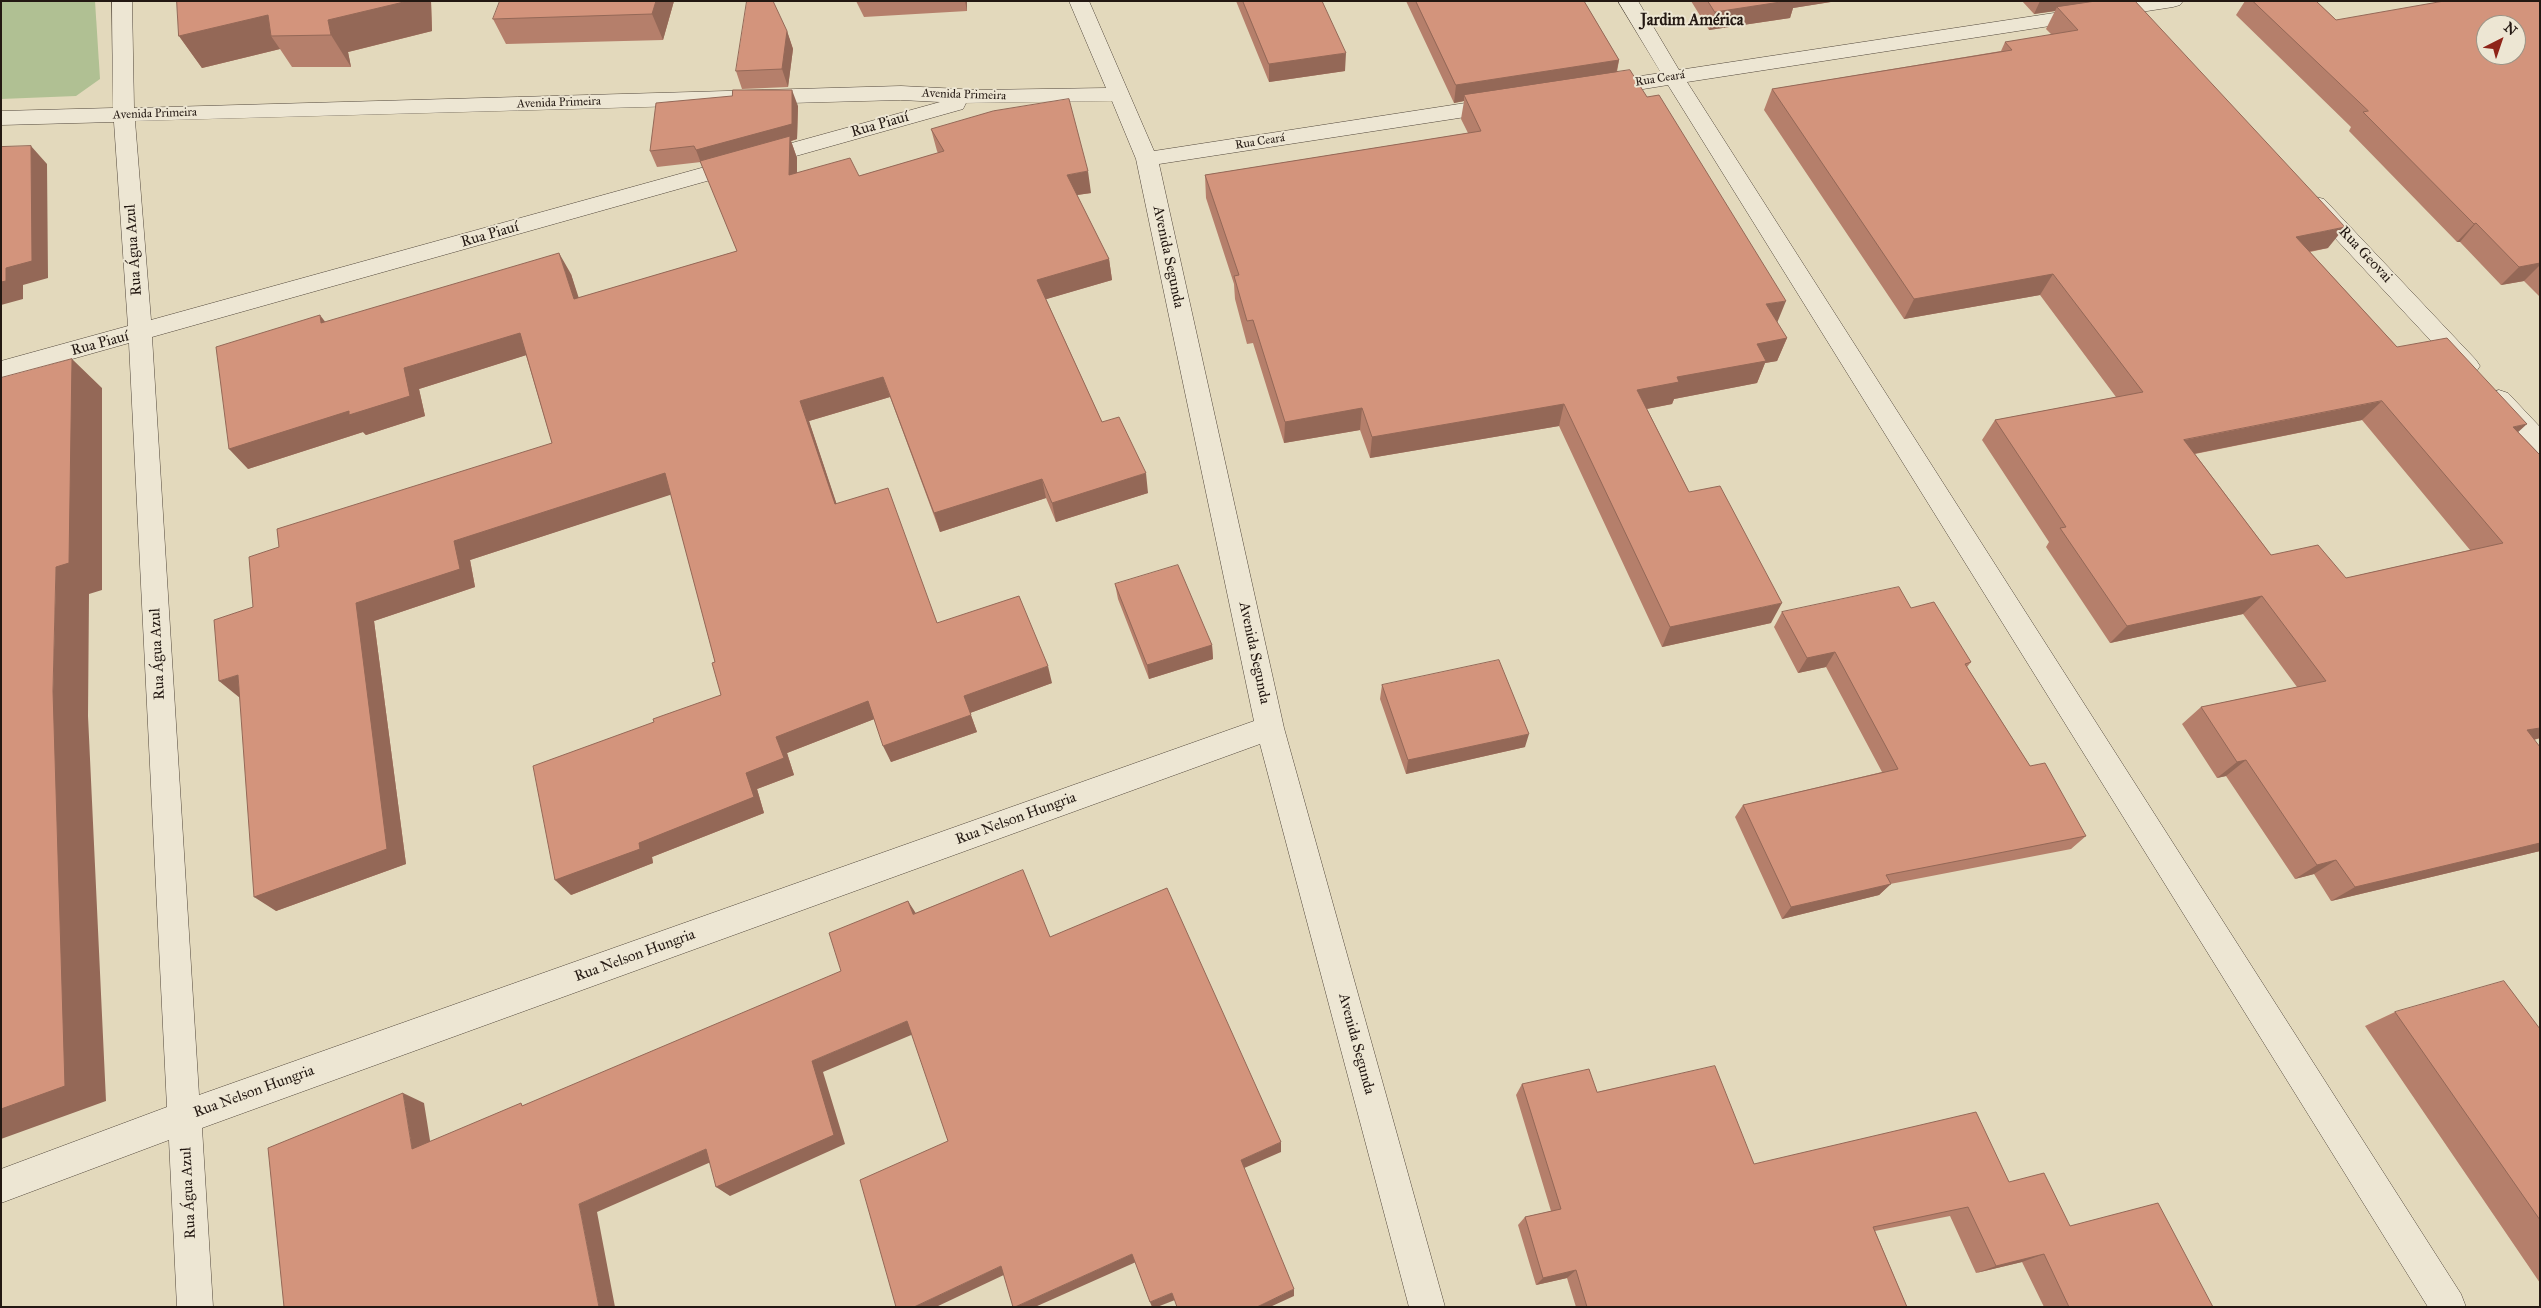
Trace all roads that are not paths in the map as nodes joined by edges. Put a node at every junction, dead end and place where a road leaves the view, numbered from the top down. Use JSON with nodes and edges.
{"nodes":[{"id":1,"x":122,"y":1,"type":"edge"},
{"id":2,"x":1079,"y":1,"type":"edge"},
{"id":3,"x":1628,"y":1,"type":"edge"},
{"id":4,"x":2173,"y":1,"type":"edge"},
{"id":5,"x":2136,"y":10,"type":"edge"},
{"id":6,"x":1673,"y":77,"type":"junction"},
{"id":7,"x":1585,"y":91,"type":"edge"},
{"id":8,"x":1118,"y":94,"type":"junction"},
{"id":9,"x":979,"y":97,"type":"junction"},
{"id":10,"x":1517,"y":102,"type":"edge"},
{"id":11,"x":124,"y":115,"type":"junction"},
{"id":12,"x":1,"y":118,"type":"edge"},
{"id":13,"x":1146,"y":159,"type":"junction"},
{"id":14,"x":2303,"y":189,"type":"edge"},
{"id":15,"x":140,"y":333,"type":"junction"},
{"id":16,"x":1,"y":370,"type":"edge"},
{"id":17,"x":2540,"y":444,"type":"edge"},
{"id":18,"x":1270,"y":728,"type":"junction"},
{"id":19,"x":185,"y":1117,"type":"junction"},
{"id":20,"x":1,"y":1186,"type":"edge"},
{"id":21,"x":195,"y":1307,"type":"edge"},
{"id":22,"x":1427,"y":1307,"type":"edge"},
{"id":23,"x":2448,"y":1307,"type":"edge"}],
"edges":[{"from":1,"to":11,"type":"street","name":"Rua Água Azul"},
{"from":2,"to":8,"type":"street","name":"Avenida Segunda"},
{"from":3,"to":6,"type":"street"},
{"from":4,"to":5,"type":"street","name":"Rua Ceará"},
{"from":5,"to":6,"type":"street","name":"Rua Ceará"},
{"from":6,"to":7,"type":"street","name":"Rua Ceará"},
{"from":6,"to":23,"type":"street"},
{"from":8,"to":9,"type":"street","name":"Avenida Primeira"},
{"from":8,"to":13,"type":"street","name":"Avenida Segunda"},
{"from":9,"to":11,"type":"street","name":"Avenida Primeira"},
{"from":9,"to":15,"type":"street","name":"Rua Piauí"},
{"from":10,"to":13,"type":"street","name":"Rua Ceará"},
{"from":11,"to":12,"type":"street","name":"Avenida Primeira"},
{"from":11,"to":15,"type":"street","name":"Rua Água Azul"},
{"from":13,"to":18,"type":"street","name":"Avenida Segunda"},
{"from":14,"to":17,"type":"street","name":"Rua Geovai"},
{"from":15,"to":16,"type":"street","name":"Rua Piauí"},
{"from":15,"to":19,"type":"street","name":"Rua Água Azul"},
{"from":18,"to":19,"type":"street","name":"Rua Nelson Hungria"},
{"from":18,"to":22,"type":"street","name":"Avenida Segunda"},
{"from":19,"to":20,"type":"street","name":"Rua Nelson Hungria"},
{"from":19,"to":21,"type":"street","name":"Rua Água Azul"}]}
